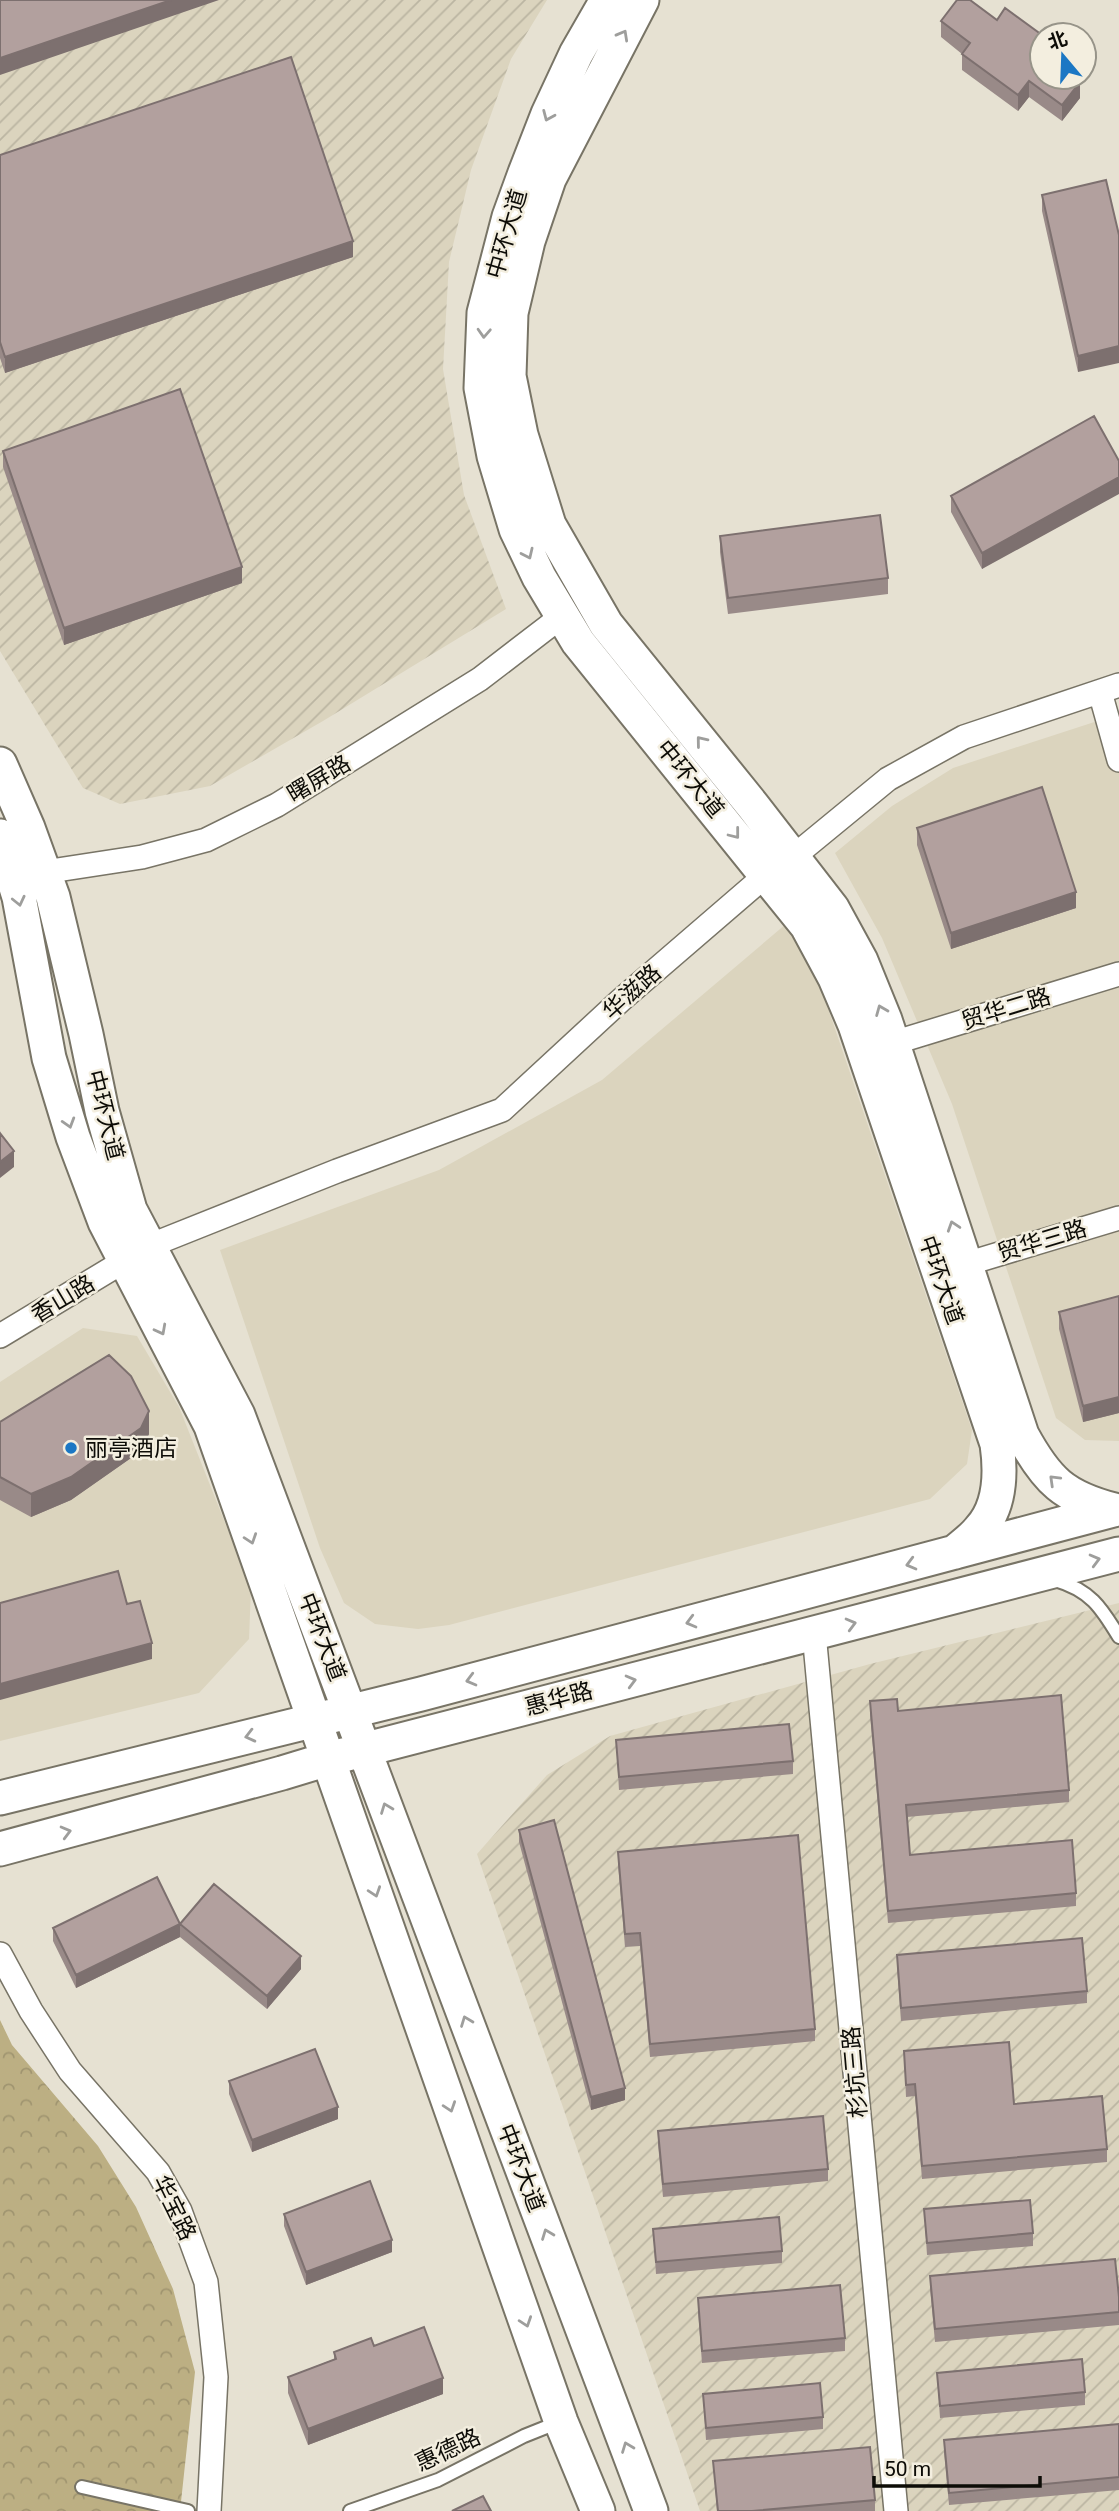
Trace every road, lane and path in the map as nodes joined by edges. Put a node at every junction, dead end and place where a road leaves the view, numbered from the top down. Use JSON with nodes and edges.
{"nodes":[{"id":1,"x":607,"y":0,"type":"edge"},
{"id":2,"x":642,"y":0,"type":"edge"},
{"id":3,"x":590,"y":62,"type":"junction"},
{"id":4,"x":562,"y":616,"type":"junction"},
{"id":5,"x":1109,"y":688,"type":"edge"},
{"id":6,"x":1119,"y":760,"type":"edge"},
{"id":7,"x":0,"y":764,"type":"edge"},
{"id":8,"x":0,"y":836,"type":"edge"},
{"id":9,"x":780,"y":866,"type":"junction"},
{"id":10,"x":44,"y":872,"type":"junction"},
{"id":11,"x":1119,"y":974,"type":"edge"},
{"id":12,"x":892,"y":1043,"type":"junction"},
{"id":13,"x":1119,"y":1218,"type":"edge"},
{"id":14,"x":137,"y":1254,"type":"junction"},
{"id":15,"x":966,"y":1264,"type":"junction"},
{"id":16,"x":0,"y":1336,"type":"edge"},
{"id":17,"x":1117,"y":1509,"type":"edge"},
{"id":18,"x":955,"y":1552,"type":"junction"},
{"id":19,"x":1119,"y":1554,"type":"edge"},
{"id":20,"x":1038,"y":1575,"type":"junction"},
{"id":21,"x":814,"y":1633,"type":"junction"},
{"id":22,"x":1119,"y":1637,"type":"edge"},
{"id":23,"x":350,"y":1711,"type":"junction"},
{"id":24,"x":314,"y":1720,"type":"junction"},
{"id":25,"x":364,"y":1750,"type":"junction"},
{"id":26,"x":328,"y":1759,"type":"junction"},
{"id":27,"x":0,"y":1798,"type":"edge"},
{"id":28,"x":0,"y":1849,"type":"edge"},
{"id":29,"x":0,"y":1954,"type":"edge"},
{"id":30,"x":561,"y":2421,"type":"junction"},
{"id":31,"x":82,"y":2487,"type":"dead end"},
{"id":32,"x":188,"y":2511,"type":"edge"},
{"id":33,"x":209,"y":2511,"type":"edge"},
{"id":34,"x":350,"y":2511,"type":"edge"},
{"id":35,"x":598,"y":2511,"type":"edge"},
{"id":36,"x":651,"y":2511,"type":"edge"},
{"id":37,"x":896,"y":2511,"type":"edge"}],
"edges":[{"from":1,"to":3,"type":"street","name":"中环大道"},
{"from":3,"to":2,"type":"street","name":"中环大道","one_way":true},
{"from":3,"to":4,"type":"street","name":"中环大道","one_way":true},
{"from":9,"to":3,"type":"street","name":"中环大道","one_way":true},
{"from":4,"to":9,"type":"street","name":"中环大道","one_way":true},
{"from":4,"to":10,"type":"street","name":"曙屏路"},
{"from":5,"to":6,"type":"street"},
{"from":5,"to":9,"type":"street","name":"华滋路"},
{"from":7,"to":10,"type":"street","name":"中环大道"},
{"from":8,"to":14,"type":"street","name":"中环大道","one_way":true},
{"from":12,"to":9,"type":"street","name":"中环大道","one_way":true},
{"from":9,"to":14,"type":"street","name":"华滋路"},
{"from":9,"to":18,"type":"street","name":"中环大道"},
{"from":10,"to":14,"type":"street","name":"中环大道"},
{"from":11,"to":12,"type":"street","name":"贸华二路"},
{"from":15,"to":12,"type":"street","name":"中环大道","one_way":true},
{"from":13,"to":15,"type":"street","name":"贸华三路"},
{"from":14,"to":16,"type":"street","name":"香山路"},
{"from":14,"to":23,"type":"street","name":"中环大道"},
{"from":14,"to":24,"type":"street","name":"中环大道","one_way":true},
{"from":17,"to":15,"type":"street","name":"中环大道","one_way":true},
{"from":17,"to":18,"type":"street","name":"惠华路"},
{"from":18,"to":23,"type":"street","name":"惠华路","one_way":true},
{"from":20,"to":19,"type":"street","name":"惠华路","one_way":true},
{"from":21,"to":20,"type":"street","name":"惠华路","one_way":true},
{"from":20,"to":22,"type":"lane"},
{"from":25,"to":21,"type":"street","name":"惠华路","one_way":true},
{"from":21,"to":37,"type":"street","name":"杉坑三路"},
{"from":23,"to":24,"type":"street","name":"惠华路"},
{"from":23,"to":25,"type":"street","name":"中环大道"},
{"from":24,"to":26,"type":"street","name":"中环大道"},
{"from":24,"to":27,"type":"street","name":"惠华路","one_way":true},
{"from":25,"to":26,"type":"street","name":"惠华路"},
{"from":36,"to":25,"type":"street","name":"中环大道","one_way":true},
{"from":28,"to":26,"type":"street","name":"惠华路","one_way":true},
{"from":26,"to":30,"type":"street","name":"中环大道","one_way":true},
{"from":29,"to":33,"type":"street","name":"华宝路"},
{"from":30,"to":34,"type":"lane","name":"惠德路"},
{"from":30,"to":35,"type":"street","name":"中环大道"},
{"from":31,"to":32,"type":"lane"}]}
